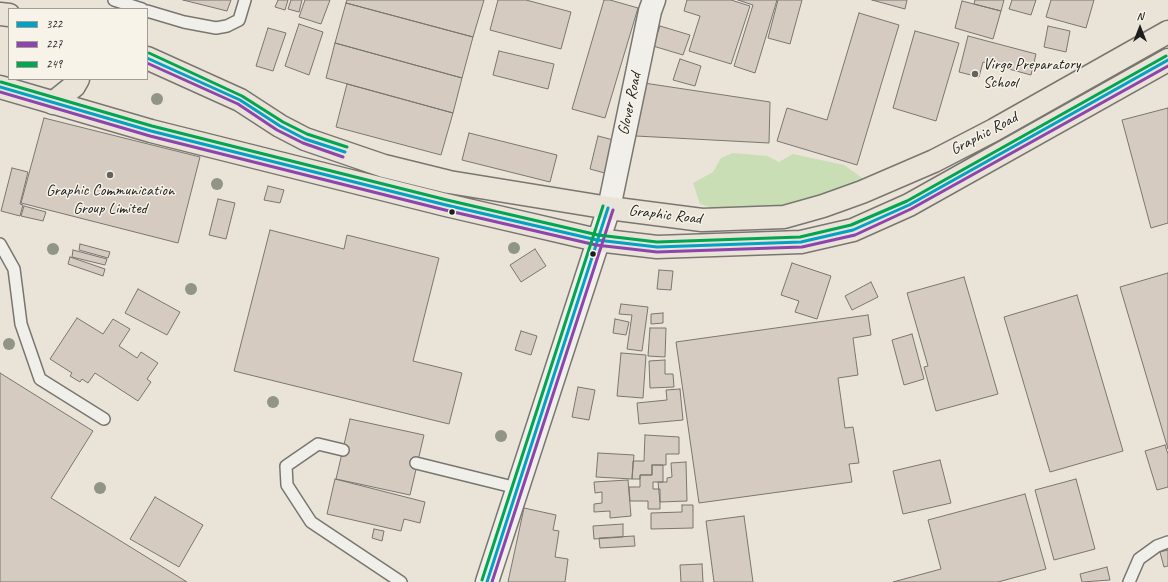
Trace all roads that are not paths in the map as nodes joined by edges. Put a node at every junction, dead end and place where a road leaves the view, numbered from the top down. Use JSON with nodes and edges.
{"nodes":[{"id":1,"x":114,"y":0,"type":"edge"},
{"id":2,"x":245,"y":0,"type":"edge"},
{"id":3,"x":654,"y":0,"type":"edge"},
{"id":4,"x":139,"y":8,"type":"edge"},
{"id":5,"x":148,"y":10,"type":"edge"},
{"id":6,"x":1168,"y":32,"type":"edge"},
{"id":7,"x":148,"y":58,"type":"edge"},
{"id":8,"x":1168,"y":60,"type":"edge"},
{"id":9,"x":77,"y":80,"type":"edge"},
{"id":10,"x":0,"y":88,"type":"edge"},
{"id":11,"x":53,"y":104,"type":"junction"},
{"id":12,"x":608,"y":208,"type":"junction"},
{"id":13,"x":597,"y":240,"type":"junction"},
{"id":14,"x":0,"y":244,"type":"edge"},
{"id":15,"x":104,"y":419,"type":"dead end"},
{"id":16,"x":343,"y":450,"type":"dead end"},
{"id":17,"x":416,"y":463,"type":"dead end"},
{"id":18,"x":517,"y":488,"type":"junction"},
{"id":19,"x":1168,"y":542,"type":"edge"},
{"id":20,"x":401,"y":582,"type":"edge"},
{"id":21,"x":487,"y":582,"type":"edge"},
{"id":22,"x":1129,"y":582,"type":"edge"}],
"edges":[{"from":1,"to":4,"type":"lane"},
{"from":2,"to":5,"type":"lane"},
{"from":3,"to":12,"type":"street","name":"Glover Road"},
{"from":6,"to":12,"type":"main road","name":"Graphic Road"},
{"from":7,"to":12,"type":"main road","name":"Graphic Road"},
{"from":8,"to":13,"type":"main road","name":"Graphic Road"},
{"from":9,"to":11,"type":"main road"},
{"from":10,"to":11,"type":"main road","name":"Graphic Road"},
{"from":11,"to":13,"type":"main road","name":"Graphic Road"},
{"from":12,"to":13,"type":"street","name":"Glover Road"},
{"from":13,"to":18,"type":"street","name":"Glover Road"},
{"from":14,"to":15,"type":"lane"},
{"from":16,"to":20,"type":"lane"},
{"from":17,"to":18,"type":"lane"},
{"from":18,"to":21,"type":"street","name":"Glover Road"},
{"from":19,"to":22,"type":"lane"}]}
